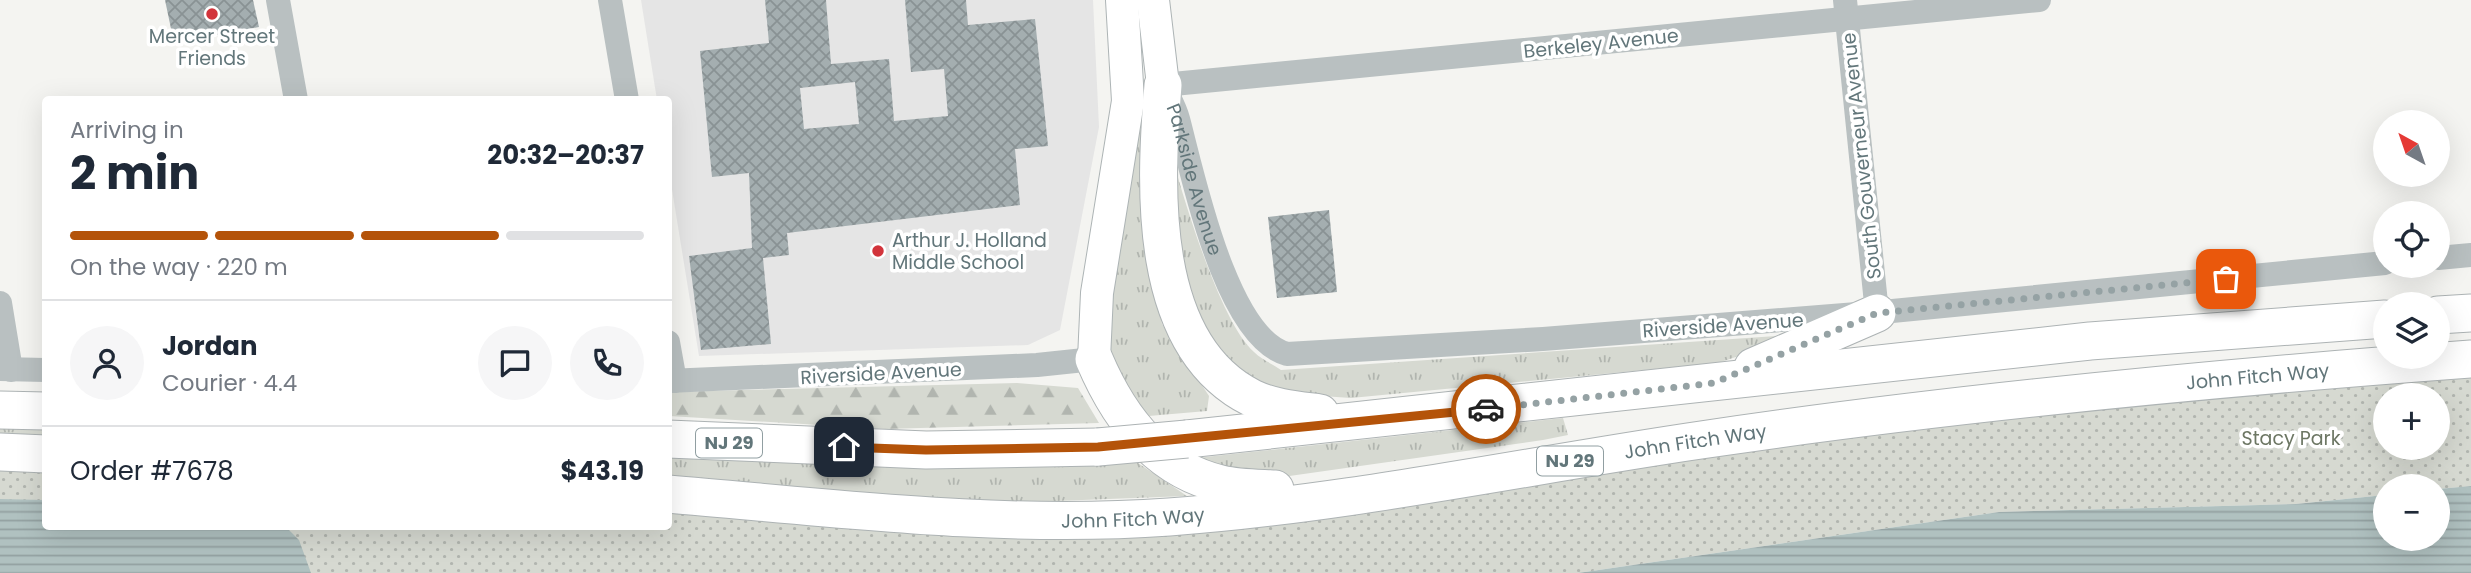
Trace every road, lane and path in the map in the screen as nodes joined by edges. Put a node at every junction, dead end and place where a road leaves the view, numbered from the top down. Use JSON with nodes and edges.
{"nodes":[{"id":1,"x":278,"y":0,"type":"edge"},
{"id":2,"x":610,"y":0,"type":"edge"},
{"id":3,"x":1122,"y":0,"type":"edge"},
{"id":4,"x":1153,"y":0,"type":"edge"},
{"id":5,"x":2039,"y":0,"type":"edge"},
{"id":6,"x":1846,"y":9,"type":"edge"},
{"id":7,"x":1163,"y":85,"type":"junction"},
{"id":8,"x":295,"y":96,"type":"edge"},
{"id":9,"x":626,"y":96,"type":"edge"},
{"id":10,"x":2471,"y":255,"type":"edge"},
{"id":11,"x":2450,"y":257,"type":"edge"},
{"id":12,"x":2373,"y":264,"type":"edge"},
{"id":13,"x":0,"y":303,"type":"edge"},
{"id":14,"x":1877,"y":313,"type":"junction"},
{"id":15,"x":2471,"y":313,"type":"edge"},
{"id":16,"x":2450,"y":314,"type":"edge"},
{"id":17,"x":2373,"y":320,"type":"edge"},
{"id":18,"x":1270,"y":348,"type":"joint"},
{"id":19,"x":1094,"y":359,"type":"junction"},
{"id":20,"x":2471,"y":359,"type":"edge"},
{"id":21,"x":5,"y":370,"type":"edge"},
{"id":22,"x":42,"y":370,"type":"edge"},
{"id":23,"x":672,"y":381,"type":"edge"},
{"id":24,"x":1714,"y":383,"type":"junction"},
{"id":25,"x":0,"y":410,"type":"edge"},
{"id":26,"x":42,"y":411,"type":"edge"},
{"id":27,"x":1366,"y":420,"type":"junction"},
{"id":28,"x":672,"y":439,"type":"edge"},
{"id":29,"x":0,"y":452,"type":"edge"},
{"id":30,"x":42,"y":454,"type":"edge"},
{"id":31,"x":1495,"y":473,"type":"junction"},
{"id":32,"x":672,"y":494,"type":"edge"}],
"edges":[{"from":1,"to":8,"type":"street"},
{"from":2,"to":9,"type":"street"},
{"from":3,"to":19,"type":"main road"},
{"from":4,"to":7,"type":"main road","name":"Parkside Avenue"},
{"from":5,"to":6,"type":"street","name":"Berkeley Avenue"},
{"from":6,"to":7,"type":"street","name":"Berkeley Avenue"},
{"from":6,"to":14,"type":"street","name":"South Gouverneur Avenue"},
{"from":7,"to":18,"type":"street","name":"Parkside Avenue"},
{"from":7,"to":27,"type":"highway"},
{"from":10,"to":11,"type":"street"},
{"from":12,"to":14,"type":"street","name":"Riverside Avenue"},
{"from":13,"to":21,"type":"street"},
{"from":14,"to":18,"type":"street","name":"Riverside Avenue"},
{"from":14,"to":24,"type":"highway"},
{"from":15,"to":16,"type":"highway"},
{"from":17,"to":24,"type":"highway","number":"NJ 29"},
{"from":19,"to":23,"type":"street","name":"Riverside Avenue"},
{"from":19,"to":31,"type":"highway"},
{"from":20,"to":31,"type":"highway","name":"John Fitch Way","number":"NJ 29"},
{"from":21,"to":22,"type":"street"},
{"from":24,"to":27,"type":"highway","number":"NJ 29"},
{"from":25,"to":26,"type":"highway"},
{"from":27,"to":28,"type":"highway","number":"NJ 29","bridge":true},
{"from":29,"to":30,"type":"highway"},
{"from":31,"to":32,"type":"highway","name":"John Fitch Way","number":"NJ 29"}]}
